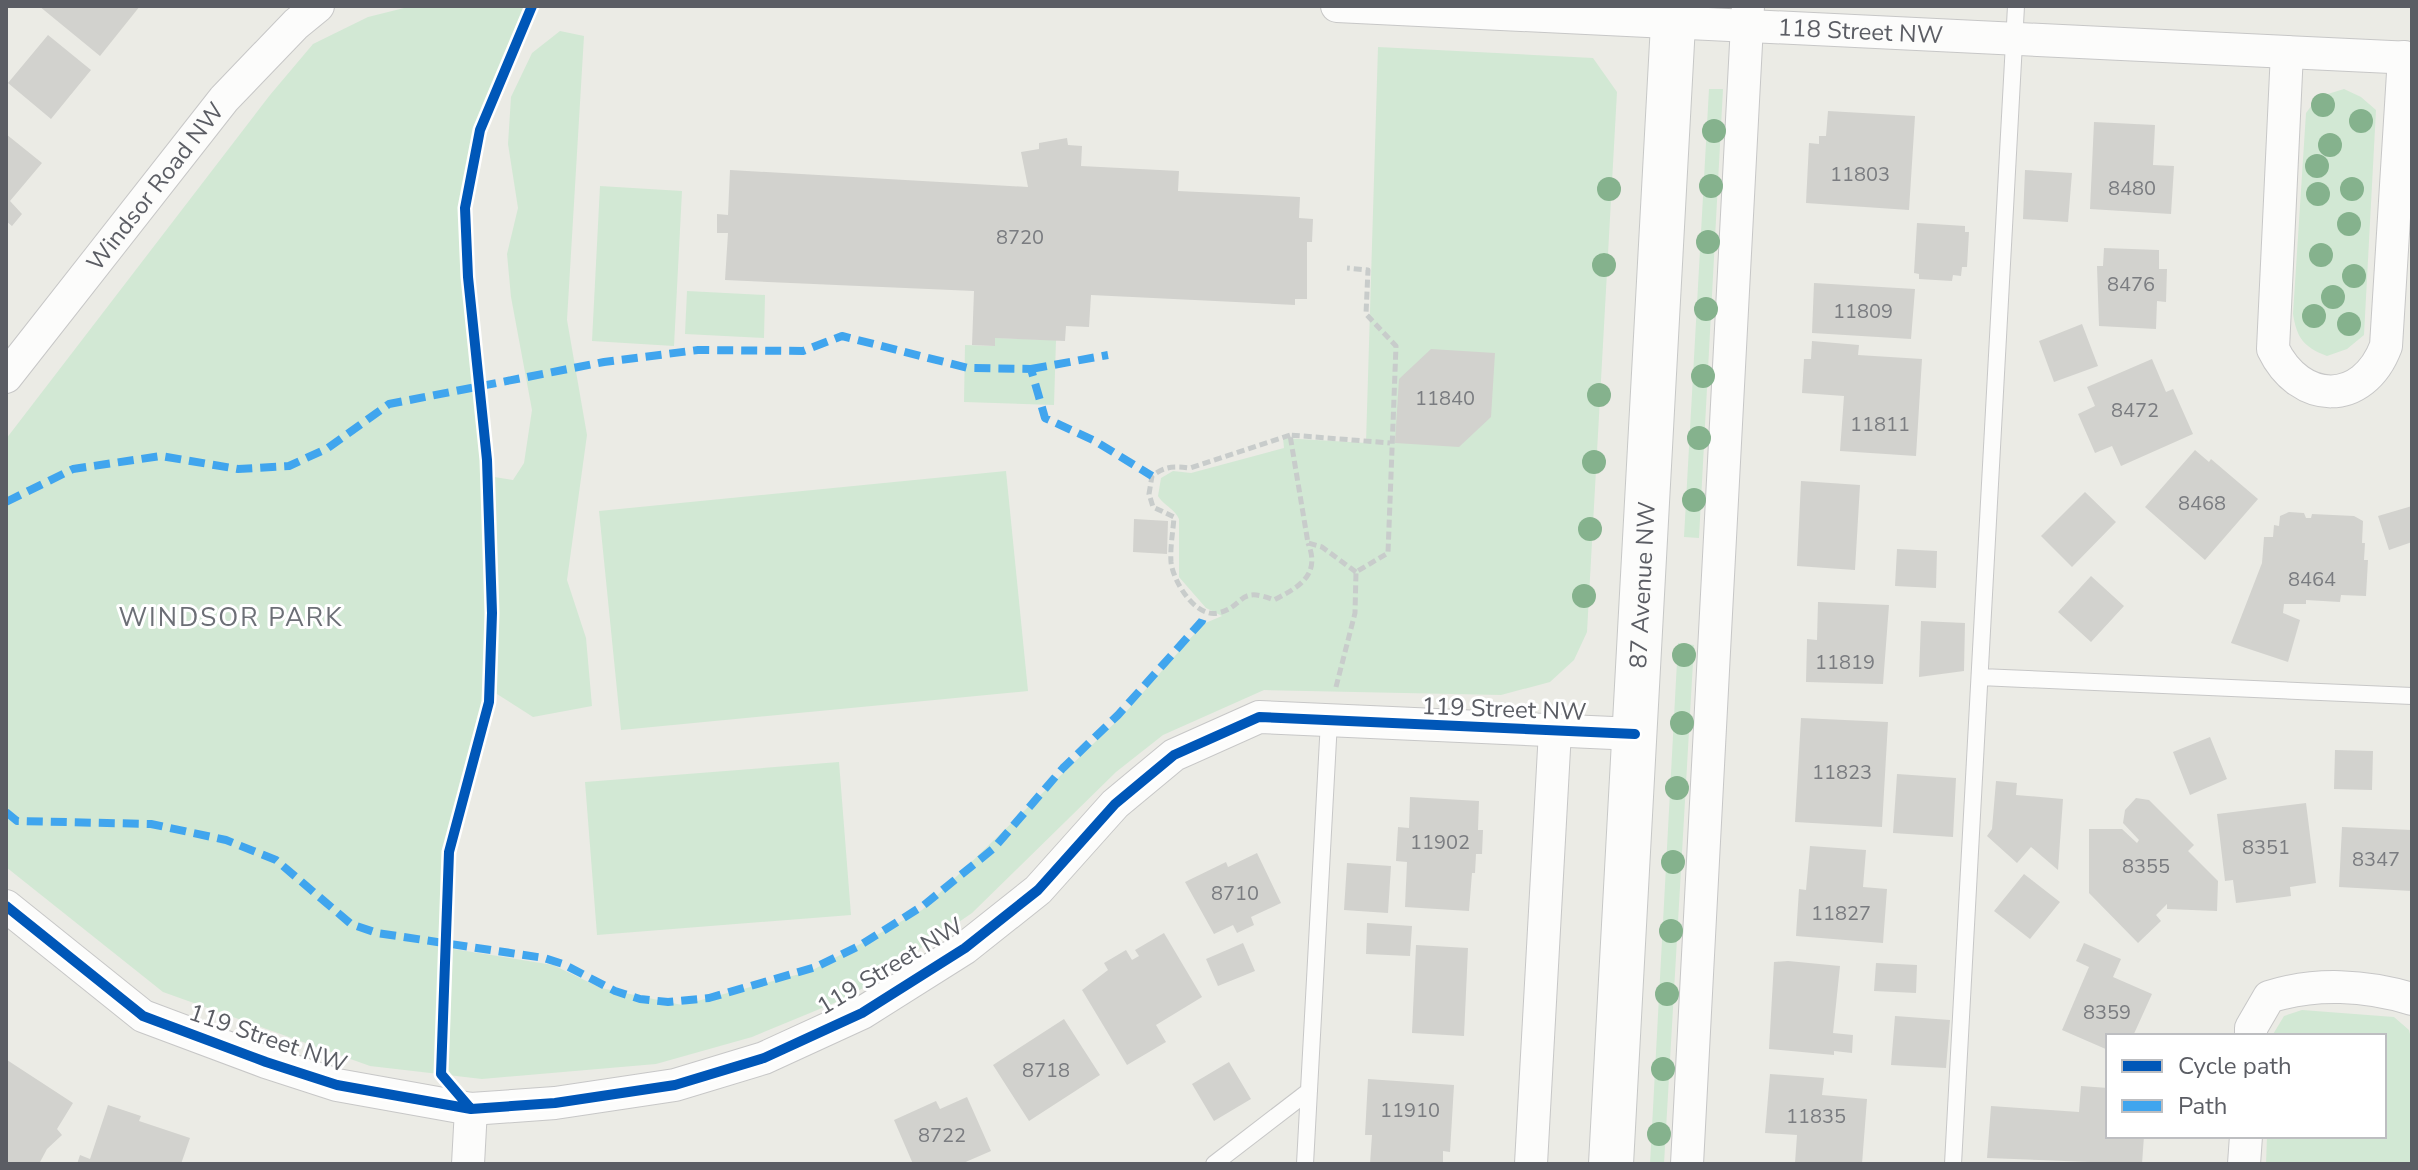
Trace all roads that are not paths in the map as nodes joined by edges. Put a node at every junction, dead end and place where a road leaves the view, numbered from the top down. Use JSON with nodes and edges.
{"nodes":[{"id":1,"x":318,"y":6,"type":"edge"},
{"id":2,"x":1337,"y":6,"type":"edge"},
{"id":3,"x":1348,"y":6,"type":"edge"},
{"id":4,"x":2016,"y":6,"type":"edge"},
{"id":5,"x":1674,"y":14,"type":"edge"},
{"id":6,"x":1748,"y":16,"type":"edge"},
{"id":7,"x":2015,"y":39,"type":"junction"},
{"id":8,"x":2287,"y":52,"type":"junction"},
{"id":9,"x":2408,"y":58,"type":"edge"},
{"id":10,"x":6,"y":377,"type":"edge"},
{"id":11,"x":1980,"y":677,"type":"junction"},
{"id":12,"x":2412,"y":696,"type":"edge"},
{"id":13,"x":1329,"y":721,"type":"junction"},
{"id":14,"x":1555,"y":731,"type":"junction"},
{"id":15,"x":1635,"y":734,"type":"junction"},
{"id":16,"x":6,"y":906,"type":"edge"},
{"id":17,"x":2412,"y":999,"type":"edge"},
{"id":18,"x":2251,"y":1034,"type":"edge"},
{"id":19,"x":1309,"y":1091,"type":"junction"},
{"id":20,"x":471,"y":1109,"type":"junction"},
{"id":21,"x":2246,"y":1138,"type":"edge"},
{"id":22,"x":468,"y":1164,"type":"edge"},
{"id":23,"x":1214,"y":1164,"type":"edge"},
{"id":24,"x":1305,"y":1164,"type":"edge"},
{"id":25,"x":1531,"y":1164,"type":"edge"},
{"id":26,"x":1611,"y":1164,"type":"edge"},
{"id":27,"x":1687,"y":1164,"type":"edge"},
{"id":28,"x":1953,"y":1164,"type":"edge"},
{"id":29,"x":2244,"y":1164,"type":"edge"}],
"edges":[{"from":1,"to":10,"type":"street","name":"Windsor Road NW"},
{"from":2,"to":3,"type":"street","name":"118 Street NW"},
{"from":3,"to":5,"type":"street","name":"118 Street NW"},
{"from":4,"to":7,"type":"lane"},
{"from":5,"to":6,"type":"street","name":"118 Street NW"},
{"from":5,"to":15,"type":"main road","name":"87 Avenue NW"},
{"from":6,"to":7,"type":"street","name":"118 Street NW"},
{"from":6,"to":27,"type":"street"},
{"from":7,"to":8,"type":"street","name":"118 Street NW"},
{"from":7,"to":11,"type":"lane"},
{"from":8,"to":9,"type":"street","name":"118 Street NW"},
{"from":8,"to":9,"type":"street","name":"118 Street NW"},
{"from":11,"to":12,"type":"lane"},
{"from":11,"to":28,"type":"lane"},
{"from":13,"to":14,"type":"street","name":"119 Street NW"},
{"from":13,"to":19,"type":"lane"},
{"from":13,"to":20,"type":"street","name":"119 Street NW"},
{"from":14,"to":15,"type":"street","name":"119 Street NW"},
{"from":14,"to":25,"type":"street"},
{"from":15,"to":26,"type":"main road","name":"87 Avenue NW"},
{"from":16,"to":20,"type":"street","name":"119 Street NW"},
{"from":17,"to":18,"type":"street"},
{"from":19,"to":23,"type":"lane"},
{"from":19,"to":24,"type":"lane"},
{"from":20,"to":22,"type":"street"},
{"from":21,"to":29,"type":"street"}]}
